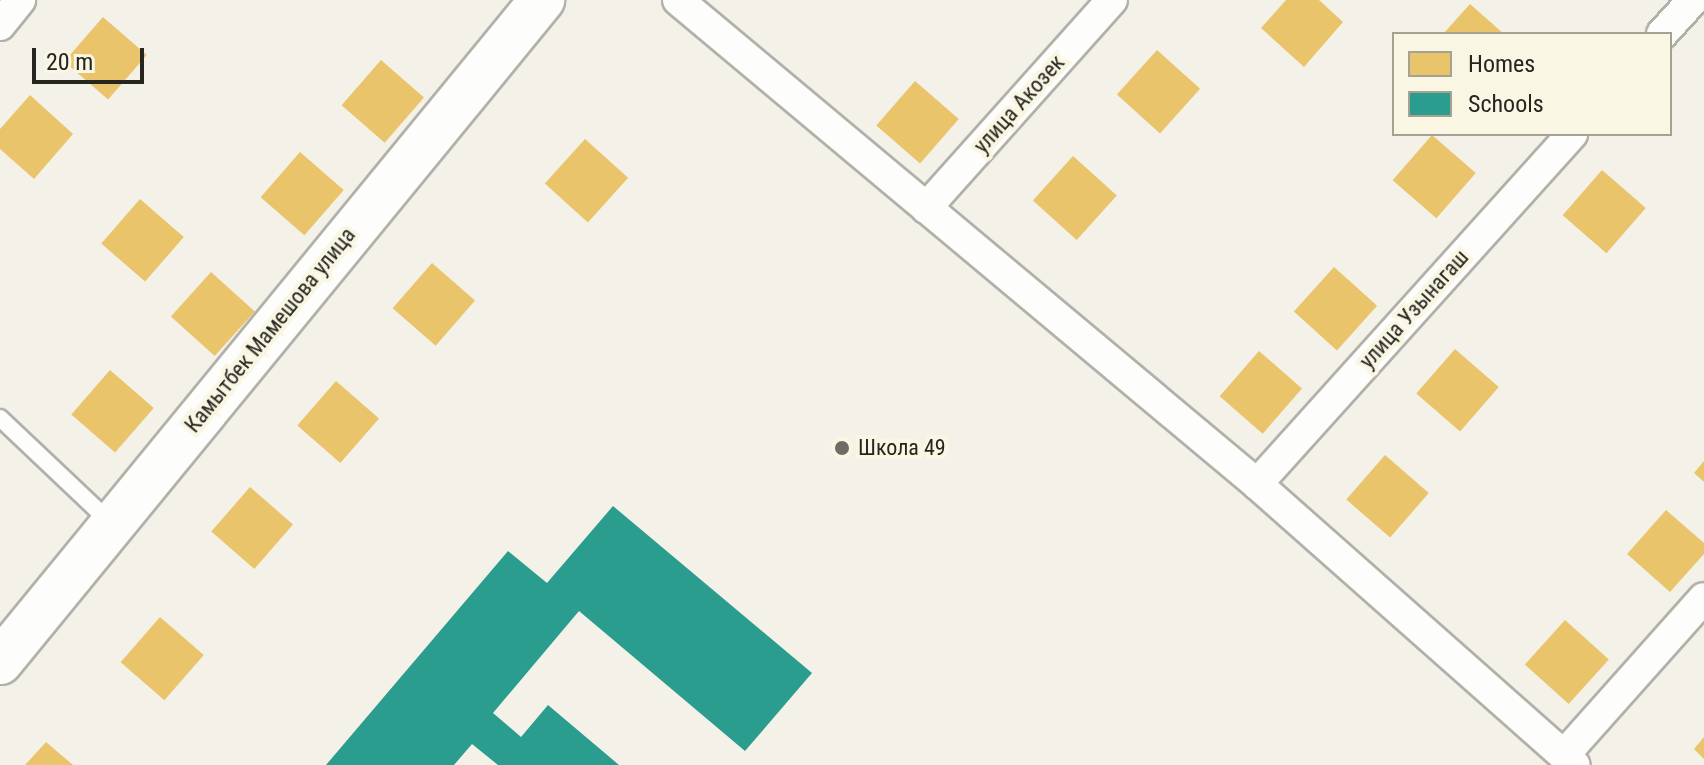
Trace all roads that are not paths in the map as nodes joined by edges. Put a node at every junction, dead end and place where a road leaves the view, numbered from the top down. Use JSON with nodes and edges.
{"nodes":[{"id":1,"x":20,"y":0,"type":"edge"},
{"id":2,"x":542,"y":0,"type":"edge"},
{"id":3,"x":678,"y":0,"type":"edge"},
{"id":4,"x":1112,"y":0,"type":"edge"},
{"id":5,"x":1693,"y":0,"type":"edge"},
{"id":6,"x":0,"y":25,"type":"edge"},
{"id":7,"x":1664,"y":32,"type":"edge"},
{"id":8,"x":1570,"y":136,"type":"edge"},
{"id":9,"x":926,"y":208,"type":"junction"},
{"id":10,"x":0,"y":418,"type":"edge"},
{"id":11,"x":1257,"y":484,"type":"junction"},
{"id":12,"x":111,"y":523,"type":"junction"},
{"id":13,"x":1704,"y":598,"type":"edge"},
{"id":14,"x":0,"y":662,"type":"edge"},
{"id":15,"x":1569,"y":760,"type":"edge"}],
"edges":[{"from":1,"to":6,"type":"street"},
{"from":2,"to":12,"type":"street","name":"Камытбек Мамешова улица"},
{"from":3,"to":9,"type":"street"},
{"from":4,"to":9,"type":"street","name":"улица Акозек"},
{"from":5,"to":7,"type":"street"},
{"from":8,"to":11,"type":"street","name":"улица Узынагаш"},
{"from":9,"to":11,"type":"street"},
{"from":10,"to":12,"type":"lane"},
{"from":11,"to":15,"type":"street"},
{"from":12,"to":14,"type":"street","name":"Камытбек Мамешова улица"},
{"from":13,"to":15,"type":"street"}]}
